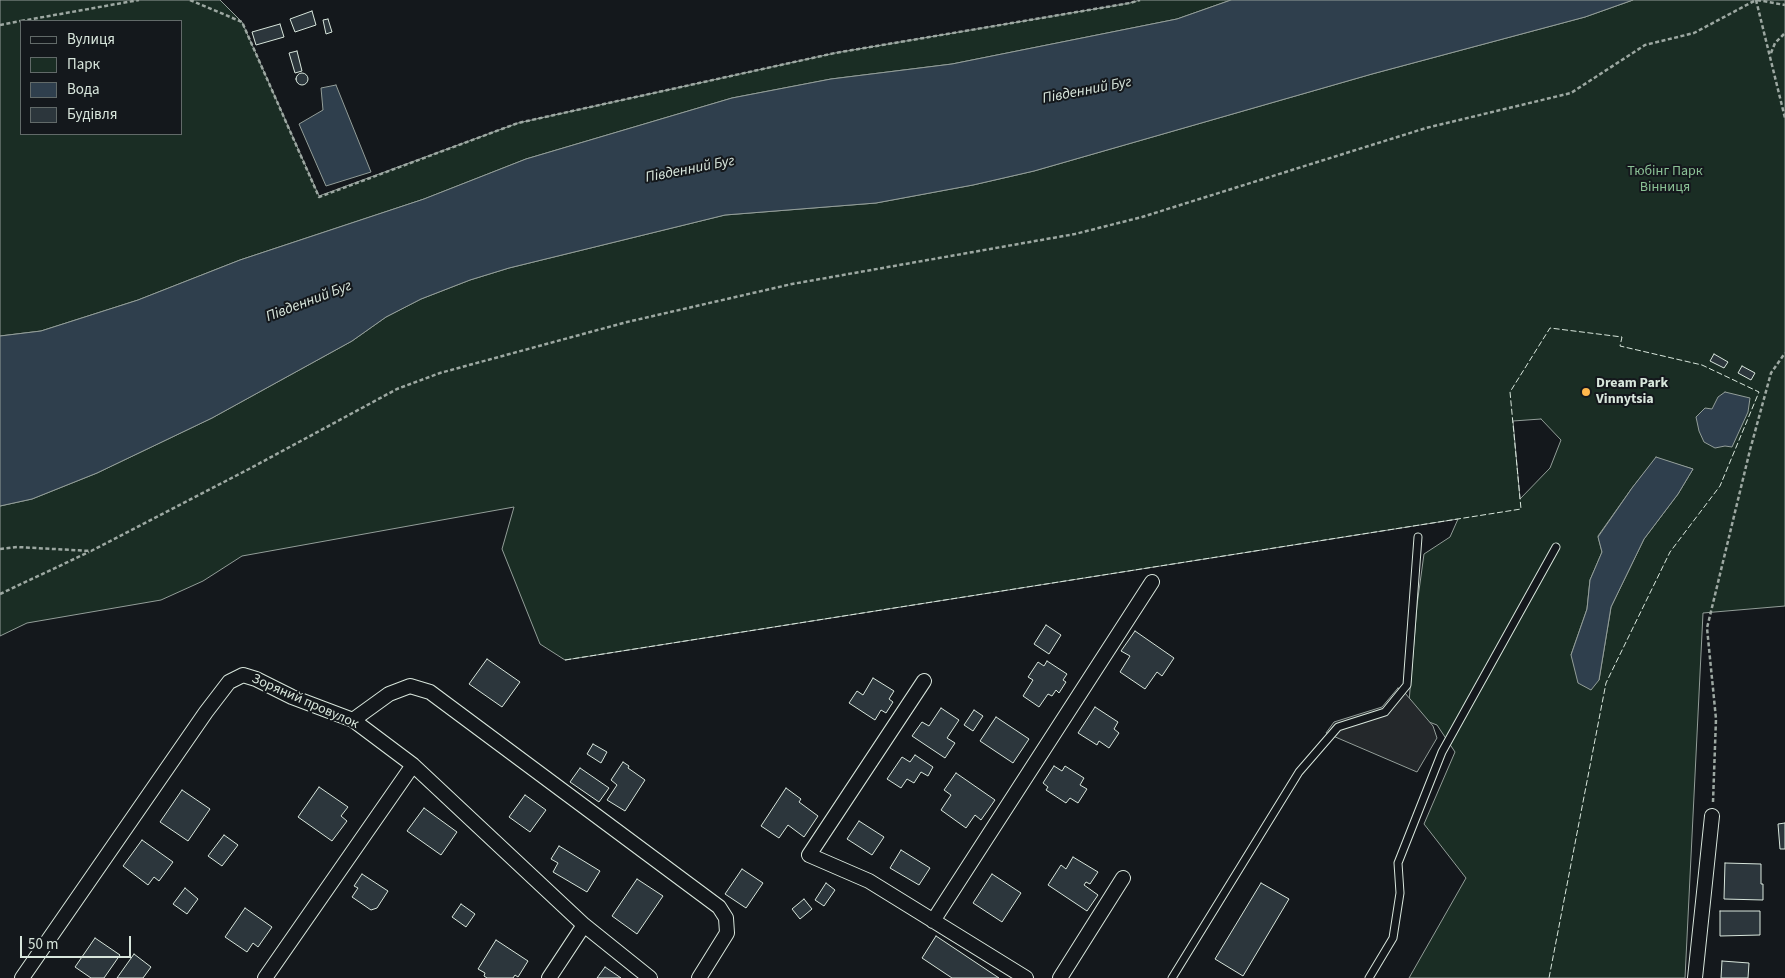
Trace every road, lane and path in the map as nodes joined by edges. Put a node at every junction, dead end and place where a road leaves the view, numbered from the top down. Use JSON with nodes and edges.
{"nodes":[{"id":1,"x":139,"y":0,"type":"edge"},
{"id":2,"x":190,"y":0,"type":"edge"},
{"id":3,"x":1140,"y":0,"type":"edge"},
{"id":4,"x":1756,"y":0,"type":"edge"},
{"id":5,"x":1785,"y":5,"type":"edge"},
{"id":6,"x":27,"y":20,"type":"edge"},
{"id":7,"x":20,"y":21,"type":"edge"},
{"id":8,"x":0,"y":25,"type":"edge"},
{"id":9,"x":1785,"y":33,"type":"edge"},
{"id":10,"x":1770,"y":54,"type":"junction"},
{"id":11,"x":1785,"y":118,"type":"edge"},
{"id":12,"x":1785,"y":353,"type":"edge"},
{"id":13,"x":1418,"y":537,"type":"dead end"},
{"id":14,"x":1556,"y":546,"type":"dead end"},
{"id":15,"x":0,"y":549,"type":"edge"},
{"id":16,"x":91,"y":551,"type":"junction"},
{"id":17,"x":1152,"y":582,"type":"dead end"},
{"id":18,"x":0,"y":594,"type":"edge"},
{"id":19,"x":924,"y":681,"type":"dead end"},
{"id":20,"x":354,"y":720,"type":"junction"},
{"id":21,"x":413,"y":765,"type":"junction"},
{"id":22,"x":1712,"y":816,"type":"joint"},
{"id":23,"x":1123,"y":878,"type":"dead end"},
{"id":24,"x":933,"y":921,"type":"junction"},
{"id":25,"x":584,"y":925,"type":"junction"},
{"id":26,"x":22,"y":978,"type":"edge"},
{"id":27,"x":265,"y":978,"type":"edge"},
{"id":28,"x":550,"y":978,"type":"edge"},
{"id":29,"x":650,"y":978,"type":"edge"},
{"id":30,"x":699,"y":978,"type":"edge"},
{"id":31,"x":1026,"y":978,"type":"edge"},
{"id":32,"x":1060,"y":978,"type":"edge"},
{"id":33,"x":1172,"y":978,"type":"edge"},
{"id":34,"x":1369,"y":978,"type":"edge"},
{"id":35,"x":1695,"y":978,"type":"edge"}],
"edges":[{"from":1,"to":6,"type":"path"},
{"from":2,"to":3,"type":"path"},
{"from":4,"to":5,"type":"path"},
{"from":4,"to":10,"type":"path"},
{"from":4,"to":16,"type":"path"},
{"from":7,"to":8,"type":"path"},
{"from":9,"to":10,"type":"path"},
{"from":10,"to":11,"type":"path"},
{"from":12,"to":22,"type":"path"},
{"from":13,"to":33,"type":"lane"},
{"from":14,"to":34,"type":"lane"},
{"from":15,"to":16,"type":"path"},
{"from":16,"to":18,"type":"path"},
{"from":17,"to":24,"type":"street"},
{"from":19,"to":24,"type":"street"},
{"from":20,"to":21,"type":"street","name":"Зоряний провулок"},
{"from":20,"to":26,"type":"street","name":"Зоряний провулок"},
{"from":20,"to":30,"type":"street"},
{"from":21,"to":25,"type":"street","name":"Зоряний провулок"},
{"from":21,"to":27,"type":"street"},
{"from":22,"to":35,"type":"street"},
{"from":23,"to":32,"type":"street"},
{"from":24,"to":31,"type":"street"},
{"from":25,"to":28,"type":"street"},
{"from":25,"to":29,"type":"street","name":"Зоряний провулок"}]}
